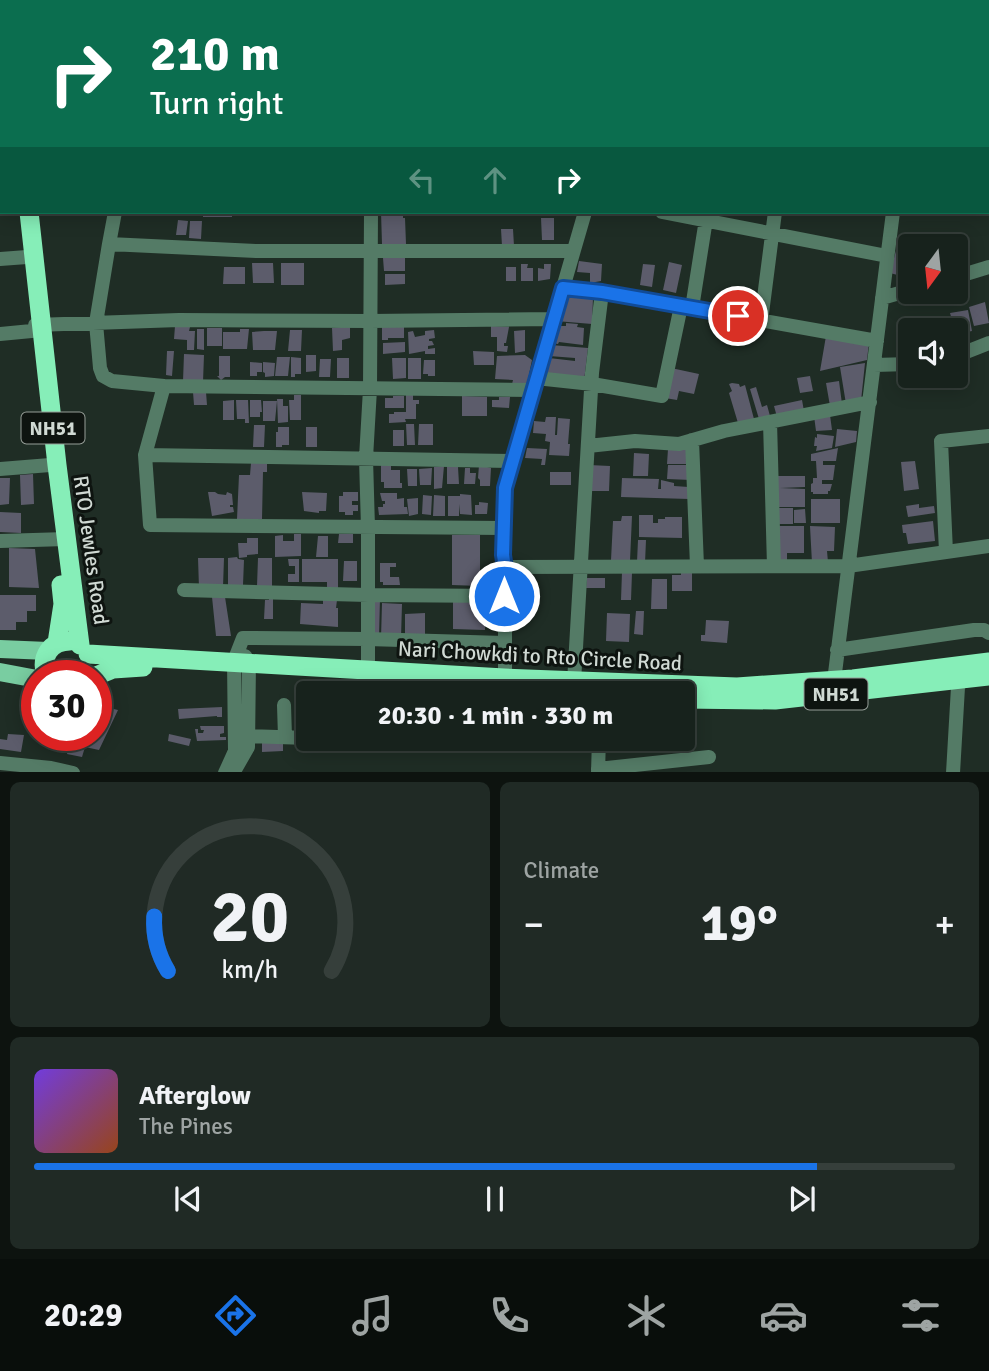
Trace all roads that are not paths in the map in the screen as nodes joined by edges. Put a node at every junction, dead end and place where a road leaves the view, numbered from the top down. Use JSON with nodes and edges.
{"nodes":[{"id":1,"x":22,"y":214,"type":"edge"},
{"id":2,"x":29,"y":214,"type":"edge"},
{"id":3,"x":115,"y":214,"type":"edge"},
{"id":4,"x":372,"y":214,"type":"edge"},
{"id":5,"x":584,"y":214,"type":"edge"},
{"id":6,"x":684,"y":214,"type":"edge"},
{"id":7,"x":775,"y":214,"type":"edge"},
{"id":8,"x":893,"y":214,"type":"edge"},
{"id":9,"x":706,"y":216,"type":"edge"},
{"id":10,"x":773,"y":233,"type":"junction"},
{"id":11,"x":110,"y":244,"type":"junction"},
{"id":12,"x":573,"y":251,"type":"junction"},
{"id":13,"x":371,"y":253,"type":"junction"},
{"id":14,"x":887,"y":256,"type":"junction"},
{"id":15,"x":27,"y":257,"type":"junction"},
{"id":16,"x":0,"y":259,"type":"edge"},
{"id":17,"x":989,"y":267,"type":"edge"},
{"id":18,"x":968,"y":273,"type":"edge"},
{"id":19,"x":563,"y":288,"type":"junction"},
{"id":20,"x":602,"y":292,"type":"junction"},
{"id":21,"x":898,"y":293,"type":"edge"},
{"id":22,"x":882,"y":298,"type":"junction"},
{"id":23,"x":687,"y":307,"type":"junction"},
{"id":24,"x":554,"y":319,"type":"junction"},
{"id":25,"x":370,"y":321,"type":"junction"},
{"id":26,"x":761,"y":321,"type":"junction"},
{"id":27,"x":96,"y":323,"type":"junction"},
{"id":28,"x":38,"y":327,"type":"junction"},
{"id":29,"x":0,"y":334,"type":"edge"},
{"id":30,"x":877,"y":341,"type":"junction"},
{"id":31,"x":989,"y":343,"type":"edge"},
{"id":32,"x":968,"y":351,"type":"edge"},
{"id":33,"x":898,"y":364,"type":"edge"},
{"id":34,"x":874,"y":365,"type":"junction"},
{"id":35,"x":534,"y":384,"type":"junction"},
{"id":36,"x":592,"y":384,"type":"junction"},
{"id":37,"x":164,"y":386,"type":"junction"},
{"id":38,"x":370,"y":389,"type":"junction"},
{"id":39,"x":870,"y":402,"type":"junction"},
{"id":40,"x":770,"y":422,"type":"junction"},
{"id":41,"x":989,"y":436,"type":"edge"},
{"id":42,"x":692,"y":440,"type":"junction"},
{"id":43,"x":588,"y":446,"type":"junction"},
{"id":44,"x":145,"y":455,"type":"junction"},
{"id":45,"x":366,"y":458,"type":"junction"},
{"id":46,"x":513,"y":461,"type":"junction"},
{"id":47,"x":50,"y":465,"type":"junction"},
{"id":48,"x":0,"y":466,"type":"edge"},
{"id":49,"x":368,"y":528,"type":"junction"},
{"id":50,"x":504,"y":528,"type":"junction"},
{"id":51,"x":62,"y":539,"type":"junction"},
{"id":52,"x":0,"y":541,"type":"edge"},
{"id":53,"x":989,"y":546,"type":"edge"},
{"id":54,"x":946,"y":552,"type":"junction"},
{"id":55,"x":581,"y":566,"type":"junction"},
{"id":56,"x":698,"y":566,"type":"junction"},
{"id":57,"x":774,"y":566,"type":"junction"},
{"id":58,"x":848,"y":566,"type":"junction"},
{"id":59,"x":505,"y":568,"type":"junction"},
{"id":60,"x":184,"y":590,"type":"dead end"},
{"id":61,"x":368,"y":595,"type":"junction"},
{"id":62,"x":504,"y":596,"type":"junction"},
{"id":63,"x":989,"y":632,"type":"edge"},
{"id":64,"x":367,"y":639,"type":"junction"},
{"id":65,"x":504,"y":643,"type":"junction"},
{"id":66,"x":52,"y":647,"type":"junction"},
{"id":67,"x":0,"y":649,"type":"edge"},
{"id":68,"x":84,"y":649,"type":"junction"},
{"id":69,"x":837,"y":650,"type":"junction"},
{"id":70,"x":44,"y":660,"type":"edge"},
{"id":71,"x":89,"y":660,"type":"edge"},
{"id":72,"x":143,"y":662,"type":"junction"},
{"id":73,"x":989,"y":662,"type":"edge"},
{"id":74,"x":241,"y":663,"type":"junction"},
{"id":75,"x":112,"y":669,"type":"edge"},
{"id":76,"x":0,"y":672,"type":"edge"},
{"id":77,"x":959,"y":673,"type":"junction"},
{"id":78,"x":21,"y":676,"type":"edge"},
{"id":79,"x":367,"y":676,"type":"junction"},
{"id":80,"x":989,"y":676,"type":"edge"},
{"id":81,"x":453,"y":681,"type":"edge"},
{"id":82,"x":504,"y":681,"type":"edge"},
{"id":83,"x":574,"y":681,"type":"edge"},
{"id":84,"x":695,"y":686,"type":"edge"},
{"id":85,"x":833,"y":687,"type":"junction"},
{"id":86,"x":695,"y":699,"type":"edge"},
{"id":87,"x":284,"y":705,"type":"dead end"},
{"id":88,"x":248,"y":736,"type":"junction"},
{"id":89,"x":285,"y":737,"type":"junction"},
{"id":90,"x":296,"y":737,"type":"edge"},
{"id":91,"x":598,"y":751,"type":"edge"},
{"id":92,"x":239,"y":754,"type":"junction"},
{"id":93,"x":709,"y":757,"type":"dead end"},
{"id":94,"x":0,"y":763,"type":"edge"},
{"id":95,"x":18,"y":769,"type":"edge"},
{"id":96,"x":598,"y":771,"type":"edge"},
{"id":97,"x":73,"y":772,"type":"edge"},
{"id":98,"x":225,"y":772,"type":"edge"},
{"id":99,"x":233,"y":772,"type":"edge"},
{"id":100,"x":246,"y":772,"type":"edge"},
{"id":101,"x":953,"y":772,"type":"edge"}],
"edges":[{"from":1,"to":15,"type":"highway","name":"RTO Jewles Road","number":"NH51"},
{"from":2,"to":28,"type":"highway","name":"RTO Jewles Road","number":"NH51"},
{"from":3,"to":11,"type":"street"},
{"from":4,"to":13,"type":"street"},
{"from":5,"to":12,"type":"street"},
{"from":6,"to":9,"type":"street"},
{"from":7,"to":10,"type":"street"},
{"from":8,"to":14,"type":"street"},
{"from":9,"to":10,"type":"street"},
{"from":9,"to":23,"type":"street"},
{"from":10,"to":14,"type":"street"},
{"from":10,"to":26,"type":"street"},
{"from":11,"to":13,"type":"street"},
{"from":11,"to":27,"type":"street"},
{"from":12,"to":13,"type":"street"},
{"from":12,"to":19,"type":"street"},
{"from":13,"to":25,"type":"street"},
{"from":14,"to":22,"type":"street"},
{"from":15,"to":16,"type":"street"},
{"from":15,"to":28,"type":"highway","name":"RTO Jewles Road","number":"NH51"},
{"from":17,"to":18,"type":"street"},
{"from":19,"to":20,"type":"street"},
{"from":19,"to":24,"type":"street"},
{"from":20,"to":23,"type":"street"},
{"from":20,"to":36,"type":"street"},
{"from":21,"to":22,"type":"street"},
{"from":22,"to":30,"type":"street"},
{"from":23,"to":26,"type":"street"},
{"from":23,"to":36,"type":"street"},
{"from":24,"to":25,"type":"street"},
{"from":24,"to":35,"type":"street"},
{"from":25,"to":27,"type":"street"},
{"from":25,"to":38,"type":"street"},
{"from":26,"to":30,"type":"street"},
{"from":27,"to":28,"type":"street"},
{"from":27,"to":37,"type":"street"},
{"from":28,"to":29,"type":"street"},
{"from":28,"to":47,"type":"highway","name":"RTO Jewles Road","number":"NH51"},
{"from":28,"to":51,"type":"highway","name":"RTO Jewles Road","number":"NH51"},
{"from":30,"to":34,"type":"street"},
{"from":31,"to":32,"type":"street"},
{"from":33,"to":34,"type":"street"},
{"from":34,"to":39,"type":"street"},
{"from":35,"to":36,"type":"street"},
{"from":35,"to":38,"type":"street"},
{"from":35,"to":46,"type":"street"},
{"from":36,"to":43,"type":"street"},
{"from":37,"to":38,"type":"street"},
{"from":37,"to":44,"type":"street"},
{"from":38,"to":45,"type":"street"},
{"from":39,"to":40,"type":"street"},
{"from":39,"to":58,"type":"street"},
{"from":40,"to":42,"type":"street"},
{"from":40,"to":57,"type":"street"},
{"from":41,"to":54,"type":"street"},
{"from":42,"to":43,"type":"street"},
{"from":42,"to":56,"type":"street"},
{"from":43,"to":55,"type":"street"},
{"from":44,"to":45,"type":"street"},
{"from":44,"to":49,"type":"street"},
{"from":45,"to":46,"type":"street"},
{"from":45,"to":49,"type":"street"},
{"from":46,"to":50,"type":"street"},
{"from":47,"to":48,"type":"street"},
{"from":47,"to":51,"type":"highway","name":"RTO Jewles Road","number":"NH51"},
{"from":49,"to":50,"type":"street"},
{"from":49,"to":61,"type":"street"},
{"from":50,"to":59,"type":"street"},
{"from":51,"to":52,"type":"street"},
{"from":51,"to":66,"type":"highway","name":"RTO Jewles Road","number":"NH51"},
{"from":51,"to":68,"type":"highway","name":"RTO Jewles Road","number":"NH51"},
{"from":53,"to":54,"type":"street"},
{"from":54,"to":58,"type":"street"},
{"from":55,"to":56,"type":"street"},
{"from":55,"to":59,"type":"street"},
{"from":55,"to":83,"type":"street"},
{"from":56,"to":57,"type":"street"},
{"from":57,"to":58,"type":"street"},
{"from":58,"to":69,"type":"street"},
{"from":59,"to":62,"type":"street"},
{"from":60,"to":61,"type":"street"},
{"from":61,"to":62,"type":"street"},
{"from":61,"to":64,"type":"street"},
{"from":62,"to":65,"type":"street"},
{"from":63,"to":69,"type":"street"},
{"from":64,"to":65,"type":"street"},
{"from":64,"to":74,"type":"street"},
{"from":64,"to":79,"type":"street"},
{"from":65,"to":82,"type":"street"},
{"from":66,"to":67,"type":"main road"},
{"from":66,"to":68,"type":"highway","number":"NH51"},
{"from":66,"to":70,"type":"highway","number":"NH51"},
{"from":68,"to":71,"type":"highway","number":"NH51"},
{"from":68,"to":72,"type":"highway","name":"Nari Chowkdi to Rto Circle Road","number":"NH51"},
{"from":69,"to":85,"type":"street"},
{"from":72,"to":74,"type":"highway","name":"Nari Chowkdi to Rto Circle Road","number":"NH51"},
{"from":72,"to":75,"type":"highway","number":"NH51"},
{"from":73,"to":77,"type":"highway","name":"Nari Chowkdi to Rto Circle Road","number":"NH51"},
{"from":74,"to":79,"type":"highway","name":"Nari Chowkdi to Rto Circle Road","number":"NH51"},
{"from":74,"to":88,"type":"street"},
{"from":74,"to":92,"type":"street"},
{"from":76,"to":78,"type":"main road"},
{"from":77,"to":80,"type":"highway","number":"NH51"},
{"from":77,"to":85,"type":"highway","name":"Nari Chowkdi to Rto Circle Road","number":"NH51"},
{"from":77,"to":101,"type":"street"},
{"from":79,"to":81,"type":"highway","name":"Nari Chowkdi to Rto Circle Road","number":"NH51"},
{"from":84,"to":85,"type":"highway","name":"Nari Chowkdi to Rto Circle Road","number":"NH51"},
{"from":85,"to":86,"type":"highway","number":"NH51"},
{"from":87,"to":89,"type":"street"},
{"from":88,"to":89,"type":"street"},
{"from":88,"to":92,"type":"street"},
{"from":89,"to":90,"type":"street"},
{"from":91,"to":96,"type":"street"},
{"from":92,"to":98,"type":"street"},
{"from":92,"to":99,"type":"street"},
{"from":92,"to":100,"type":"street"},
{"from":93,"to":96,"type":"street"},
{"from":94,"to":95,"type":"street"},
{"from":95,"to":97,"type":"street"}]}
